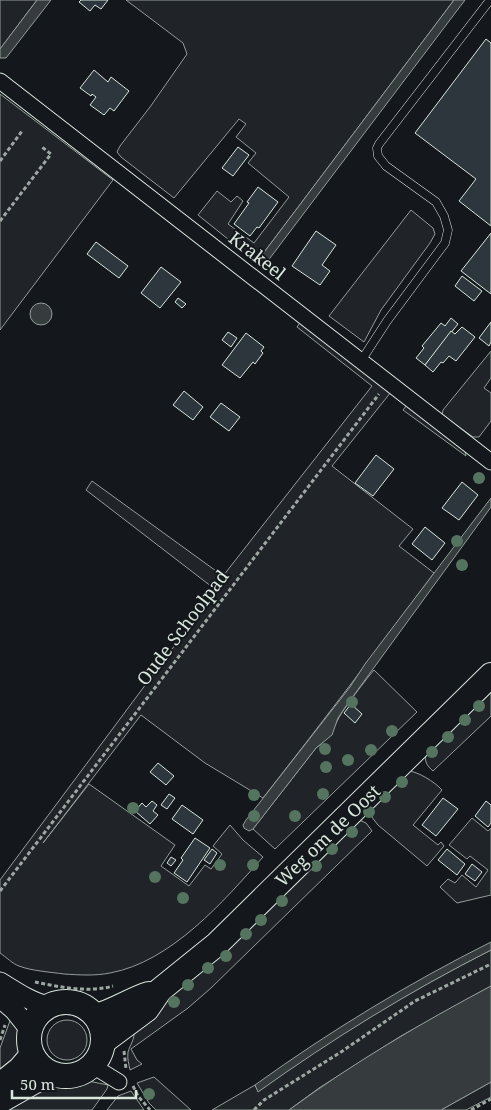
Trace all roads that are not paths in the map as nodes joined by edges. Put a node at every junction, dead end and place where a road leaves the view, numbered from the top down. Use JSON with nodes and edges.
{"nodes":[{"id":1,"x":490,"y":0,"type":"edge"},
{"id":2,"x":0,"y":81,"type":"edge"},
{"id":3,"x":362,"y":360,"type":"junction"},
{"id":4,"x":491,"y":462,"type":"edge"},
{"id":5,"x":491,"y":675,"type":"edge"},
{"id":6,"x":0,"y":982,"type":"edge"},
{"id":7,"x":160,"y":990,"type":"junction"},
{"id":8,"x":0,"y":998,"type":"edge"},
{"id":9,"x":48,"y":1006,"type":"junction"},
{"id":10,"x":96,"y":1016,"type":"junction"},
{"id":11,"x":30,"y":1030,"type":"junction"},
{"id":12,"x":104,"y":1041,"type":"junction"},
{"id":13,"x":32,"y":1055,"type":"junction"},
{"id":14,"x":93,"y":1066,"type":"junction"},
{"id":15,"x":49,"y":1073,"type":"junction"},
{"id":16,"x":119,"y":1082,"type":"dead end"},
{"id":17,"x":0,"y":1085,"type":"edge"},
{"id":18,"x":0,"y":1101,"type":"edge"}],
"edges":[{"from":1,"to":3,"type":"lane"},
{"from":2,"to":3,"type":"street","name":"Krakeel"},
{"from":3,"to":4,"type":"street","name":"Krakeel"},
{"from":5,"to":7,"type":"main road","name":"Weg om de Oost"},
{"from":6,"to":9,"type":"street"},
{"from":7,"to":10,"type":"main road","name":"Weg om de Oost"},
{"from":7,"to":12,"type":"main road","name":"Weg om de Oost"},
{"from":8,"to":11,"type":"street"},
{"from":9,"to":10,"type":"main road"},
{"from":9,"to":11,"type":"main road"},
{"from":10,"to":12,"type":"main road"},
{"from":11,"to":13,"type":"main road"},
{"from":12,"to":14,"type":"main road"},
{"from":13,"to":15,"type":"main road"},
{"from":13,"to":17,"type":"main road"},
{"from":14,"to":15,"type":"main road"},
{"from":14,"to":16,"type":"street"},
{"from":15,"to":18,"type":"main road"}]}
